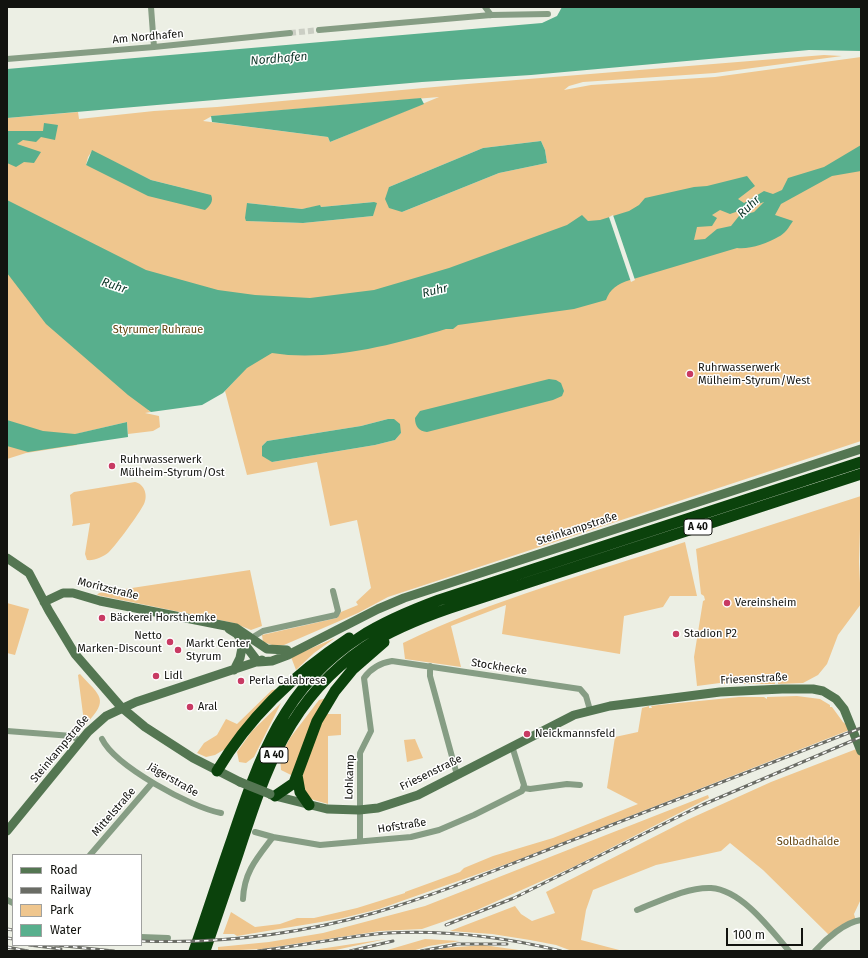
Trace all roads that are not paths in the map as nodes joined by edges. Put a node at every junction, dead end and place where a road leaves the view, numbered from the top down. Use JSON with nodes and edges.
{"nodes":[{"id":1,"x":151,"y":7,"type":"edge"},
{"id":2,"x":485,"y":7,"type":"edge"},
{"id":3,"x":548,"y":14,"type":"dead end"},
{"id":4,"x":491,"y":15,"type":"junction"},
{"id":5,"x":319,"y":30,"type":"tunnel mouth"},
{"id":6,"x":290,"y":33,"type":"tunnel mouth"},
{"id":7,"x":154,"y":47,"type":"junction"},
{"id":8,"x":7,"y":58,"type":"edge"},
{"id":9,"x":861,"y":449,"type":"edge"},
{"id":10,"x":861,"y":462,"type":"edge"},
{"id":11,"x":861,"y":474,"type":"edge"},
{"id":12,"x":7,"y":558,"type":"edge"},
{"id":13,"x":333,"y":591,"type":"dead end"},
{"id":14,"x":44,"y":602,"type":"junction"},
{"id":15,"x":404,"y":613,"type":"junction"},
{"id":16,"x":423,"y":618,"type":"junction"},
{"id":17,"x":247,"y":640,"type":"junction"},
{"id":18,"x":305,"y":645,"type":"junction"},
{"id":19,"x":287,"y":650,"type":"junction"},
{"id":20,"x":392,"y":661,"type":"joint"},
{"id":21,"x":258,"y":662,"type":"junction"},
{"id":22,"x":430,"y":666,"type":"junction"},
{"id":23,"x":234,"y":670,"type":"junction"},
{"id":24,"x":121,"y":707,"type":"junction"},
{"id":25,"x":590,"y":710,"type":"junction"},
{"id":26,"x":7,"y":731,"type":"edge"},
{"id":27,"x":102,"y":739,"type":"dead end"},
{"id":28,"x":80,"y":741,"type":"junction"},
{"id":29,"x":512,"y":746,"type":"junction"},
{"id":30,"x":861,"y":751,"type":"edge"},
{"id":31,"x":217,"y":771,"type":"junction"},
{"id":32,"x":297,"y":775,"type":"junction"},
{"id":33,"x":457,"y":775,"type":"junction"},
{"id":34,"x":152,"y":783,"type":"junction"},
{"id":35,"x":580,"y":785,"type":"dead end"},
{"id":36,"x":524,"y":788,"type":"junction"},
{"id":37,"x":272,"y":795,"type":"junction"},
{"id":38,"x":308,"y":805,"type":"junction"},
{"id":39,"x":359,"y":810,"type":"junction"},
{"id":40,"x":222,"y":813,"type":"dead end"},
{"id":41,"x":7,"y":831,"type":"edge"},
{"id":42,"x":255,"y":832,"type":"dead end"},
{"id":43,"x":273,"y":837,"type":"junction"},
{"id":44,"x":360,"y":841,"type":"junction"},
{"id":45,"x":91,"y":854,"type":"edge"},
{"id":46,"x":243,"y":899,"type":"dead end"},
{"id":47,"x":637,"y":910,"type":"dead end"},
{"id":48,"x":861,"y":920,"type":"edge"},
{"id":49,"x":142,"y":937,"type":"edge"},
{"id":50,"x":168,"y":938,"type":"dead end"},
{"id":51,"x":194,"y":951,"type":"edge"},
{"id":52,"x":205,"y":951,"type":"edge"},
{"id":53,"x":789,"y":951,"type":"edge"},
{"id":54,"x":815,"y":951,"type":"edge"}],
"edges":[{"from":1,"to":7,"type":"street"},
{"from":2,"to":4,"type":"street"},
{"from":3,"to":4,"type":"street"},
{"from":4,"to":5,"type":"street"},
{"from":6,"to":7,"type":"street","name":"Am Nordhafen"},
{"from":7,"to":8,"type":"street","name":"Am Nordhafen"},
{"from":9,"to":18,"type":"main road","name":"Steinkampstraße"},
{"from":10,"to":15,"type":"highway","number":"A 40"},
{"from":11,"to":16,"type":"highway","number":"A 40"},
{"from":12,"to":14,"type":"main road"},
{"from":13,"to":17,"type":"street"},
{"from":14,"to":17,"type":"main road","name":"Moritzstraße"},
{"from":14,"to":24,"type":"main road","name":"Friesenstraße"},
{"from":15,"to":31,"type":"highway"},
{"from":15,"to":51,"type":"highway","number":"A 40"},
{"from":16,"to":32,"type":"highway"},
{"from":16,"to":52,"type":"highway","number":"A 40"},
{"from":17,"to":19,"type":"main road","name":"Moritzstraße"},
{"from":17,"to":21,"type":"main road","name":"Moritzstraße"},
{"from":17,"to":23,"type":"main road"},
{"from":18,"to":19,"type":"main road","name":"Steinkampstraße"},
{"from":18,"to":21,"type":"main road","name":"Steinkampstraße"},
{"from":19,"to":21,"type":"main road","name":"Steinkampstraße"},
{"from":20,"to":22,"type":"street","name":"Stockhecke"},
{"from":20,"to":39,"type":"street","name":"Lohkamp"},
{"from":21,"to":23,"type":"main road","name":"Steinkampstraße"},
{"from":22,"to":25,"type":"street","name":"Stockhecke"},
{"from":22,"to":33,"type":"street"},
{"from":23,"to":24,"type":"main road","name":"Steinkampstraße"},
{"from":24,"to":28,"type":"main road","name":"Steinkampstraße"},
{"from":24,"to":31,"type":"main road","name":"Friesenstraße"},
{"from":25,"to":29,"type":"main road","name":"Friesenstraße"},
{"from":25,"to":30,"type":"main road","name":"Friesenstraße"},
{"from":26,"to":28,"type":"street"},
{"from":27,"to":34,"type":"street","name":"Jägerstraße"},
{"from":28,"to":41,"type":"main road","name":"Steinkampstraße"},
{"from":29,"to":33,"type":"main road","name":"Friesenstraße"},
{"from":29,"to":36,"type":"street"},
{"from":31,"to":37,"type":"main road","name":"Friesenstraße","bridge":true},
{"from":32,"to":37,"type":"highway"},
{"from":32,"to":38,"type":"highway"},
{"from":33,"to":39,"type":"main road","name":"Friesenstraße"},
{"from":34,"to":40,"type":"street","name":"Jägerstraße"},
{"from":34,"to":45,"type":"street","name":"Mittelstraße"},
{"from":35,"to":36,"type":"street"},
{"from":36,"to":44,"type":"street","name":"Hofstraße"},
{"from":37,"to":38,"type":"main road","name":"Friesenstraße"},
{"from":38,"to":39,"type":"main road","name":"Friesenstraße"},
{"from":39,"to":44,"type":"street","name":"Lohkamp"},
{"from":42,"to":43,"type":"street","name":"Hofstraße"},
{"from":43,"to":44,"type":"street","name":"Hofstraße"},
{"from":43,"to":46,"type":"street"},
{"from":47,"to":53,"type":"street"},
{"from":48,"to":54,"type":"street"},
{"from":49,"to":50,"type":"street"}]}
